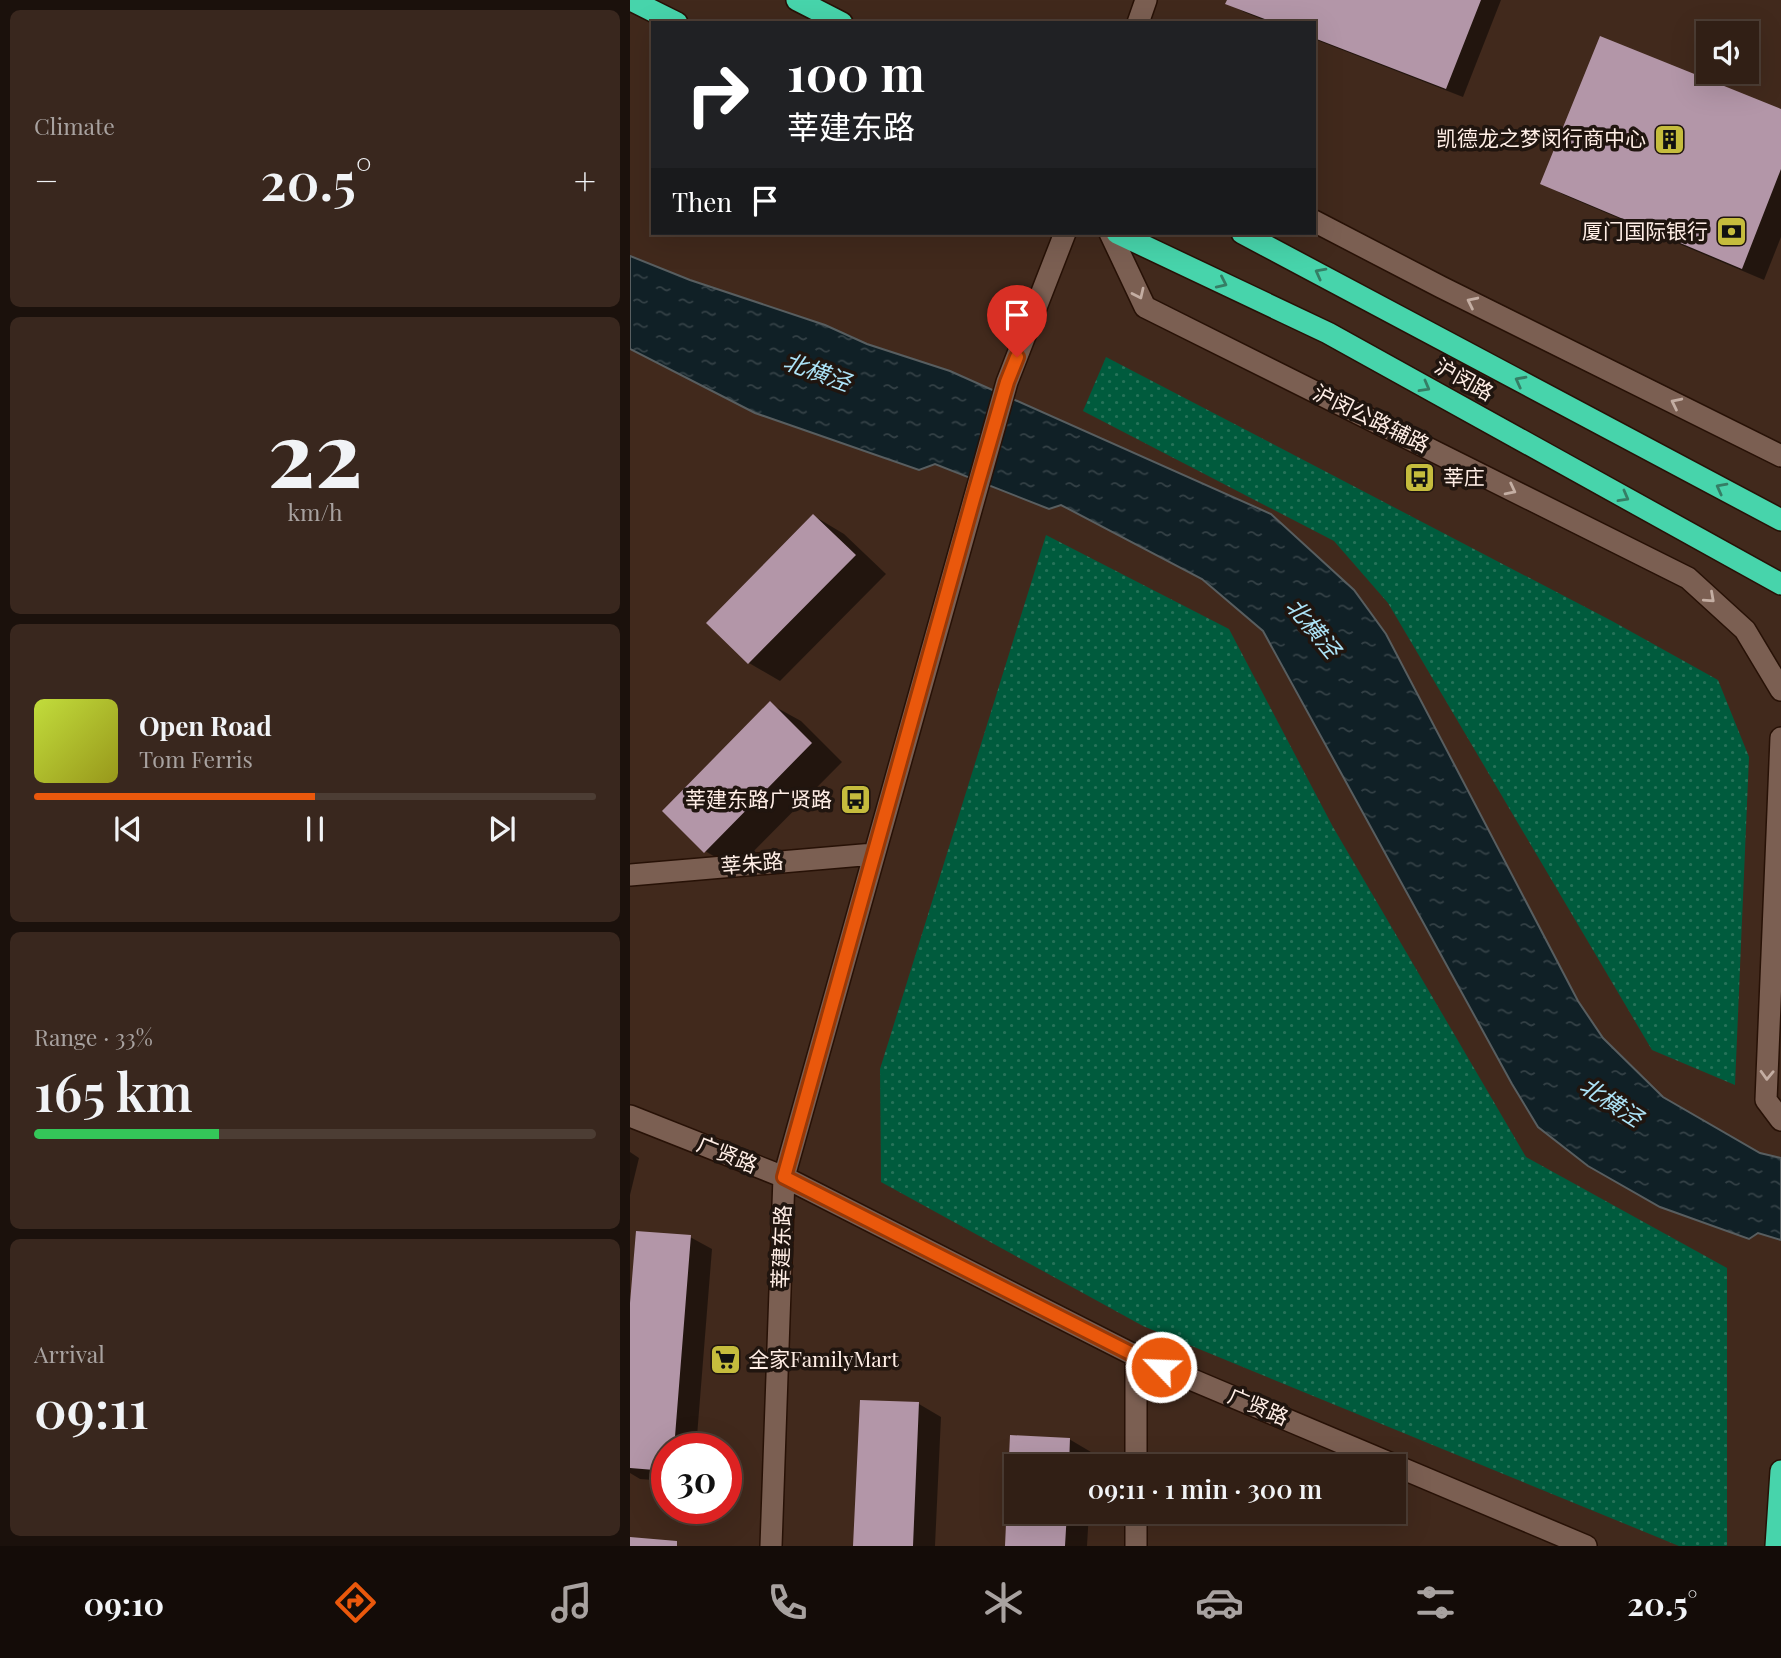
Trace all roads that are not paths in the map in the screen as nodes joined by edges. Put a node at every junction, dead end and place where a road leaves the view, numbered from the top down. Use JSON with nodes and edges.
{"nodes":[{"id":1,"x":631,"y":0,"type":"edge"},
{"id":2,"x":1146,"y":0,"type":"edge"},
{"id":3,"x":804,"y":2,"type":"edge"},
{"id":4,"x":673,"y":21,"type":"edge"},
{"id":5,"x":838,"y":21,"type":"edge"},
{"id":6,"x":1139,"y":21,"type":"edge"},
{"id":7,"x":1316,"y":222,"type":"edge"},
{"id":8,"x":1064,"y":235,"type":"edge"},
{"id":9,"x":1111,"y":235,"type":"edge"},
{"id":10,"x":1120,"y":235,"type":"edge"},
{"id":11,"x":1246,"y":235,"type":"edge"},
{"id":12,"x":1781,"y":456,"type":"edge"},
{"id":13,"x":1781,"y":520,"type":"edge"},
{"id":14,"x":1781,"y":584,"type":"edge"},
{"id":15,"x":1781,"y":690,"type":"edge"},
{"id":16,"x":1781,"y":738,"type":"edge"},
{"id":17,"x":874,"y":854,"type":"junction"},
{"id":18,"x":630,"y":875,"type":"edge"},
{"id":19,"x":630,"y":1116,"type":"edge"},
{"id":20,"x":1781,"y":1120,"type":"edge"},
{"id":21,"x":784,"y":1177,"type":"junction"},
{"id":22,"x":1136,"y":1356,"type":"junction"},
{"id":23,"x":1136,"y":1454,"type":"edge"},
{"id":24,"x":1781,"y":1471,"type":"edge"},
{"id":25,"x":1136,"y":1524,"type":"edge"},
{"id":26,"x":771,"y":1546,"type":"edge"},
{"id":27,"x":1136,"y":1546,"type":"edge"},
{"id":28,"x":1586,"y":1546,"type":"edge"},
{"id":29,"x":1776,"y":1546,"type":"edge"}],
"edges":[{"from":1,"to":4,"type":"highway"},
{"from":2,"to":6,"type":"street"},
{"from":3,"to":5,"type":"highway"},
{"from":12,"to":7,"type":"street","one_way":true},
{"from":8,"to":17,"type":"street","name":"莘建东路"},
{"from":9,"to":15,"type":"street","name":"沪闵公路辅路","one_way":true},
{"from":10,"to":14,"type":"highway","name":"沪闵路","one_way":true},
{"from":13,"to":11,"type":"highway","name":"沪闵路","one_way":true},
{"from":16,"to":20,"type":"street","one_way":true},
{"from":17,"to":18,"type":"street","name":"莘朱路"},
{"from":17,"to":21,"type":"street","name":"莘建东路"},
{"from":19,"to":21,"type":"street","name":"广贤路"},
{"from":21,"to":22,"type":"street","name":"广贤路"},
{"from":21,"to":26,"type":"street","name":"莘建东路"},
{"from":22,"to":23,"type":"street"},
{"from":22,"to":28,"type":"street","name":"广贤路"},
{"from":24,"to":29,"type":"highway"},
{"from":25,"to":27,"type":"street"}]}
